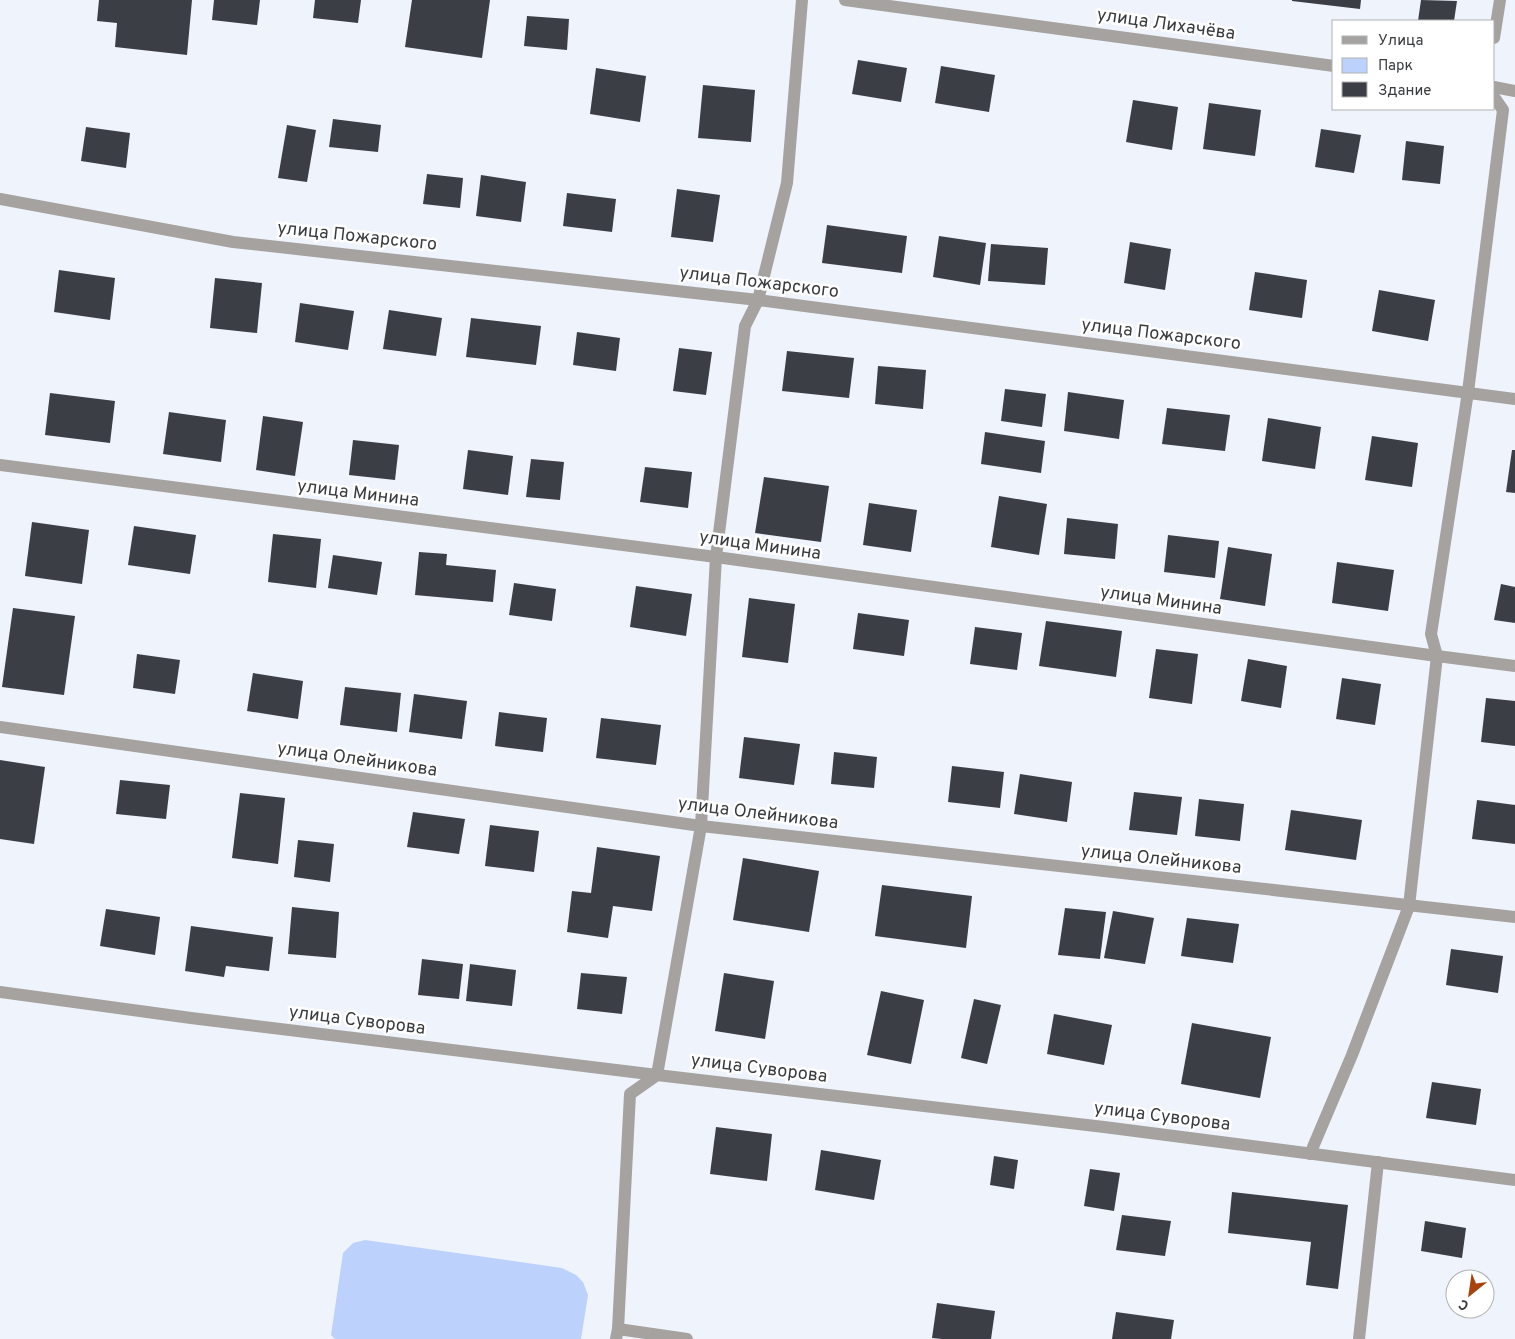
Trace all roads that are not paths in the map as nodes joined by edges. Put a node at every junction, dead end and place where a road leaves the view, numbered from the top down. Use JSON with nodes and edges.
{"nodes":[{"id":1,"x":802,"y":0,"type":"edge"},
{"id":2,"x":845,"y":0,"type":"edge"},
{"id":3,"x":1500,"y":0,"type":"edge"},
{"id":4,"x":1495,"y":32,"type":"edge"},
{"id":5,"x":1332,"y":66,"type":"edge"},
{"id":6,"x":1495,"y":87,"type":"edge"},
{"id":7,"x":1515,"y":91,"type":"edge"},
{"id":8,"x":1495,"y":98,"type":"edge"},
{"id":9,"x":0,"y":199,"type":"edge"},
{"id":10,"x":758,"y":300,"type":"junction"},
{"id":11,"x":1468,"y":392,"type":"junction"},
{"id":12,"x":1515,"y":399,"type":"edge"},
{"id":13,"x":0,"y":465,"type":"edge"},
{"id":14,"x":716,"y":557,"type":"junction"},
{"id":15,"x":1437,"y":656,"type":"junction"},
{"id":16,"x":1515,"y":666,"type":"edge"},
{"id":17,"x":0,"y":727,"type":"edge"},
{"id":18,"x":701,"y":826,"type":"junction"},
{"id":19,"x":1409,"y":906,"type":"junction"},
{"id":20,"x":1515,"y":917,"type":"edge"},
{"id":21,"x":0,"y":992,"type":"edge"},
{"id":22,"x":656,"y":1075,"type":"junction"},
{"id":23,"x":1310,"y":1154,"type":"junction"},
{"id":24,"x":1378,"y":1162,"type":"junction"},
{"id":25,"x":1515,"y":1180,"type":"edge"},
{"id":26,"x":617,"y":1334,"type":"edge"},
{"id":27,"x":687,"y":1339,"type":"edge"},
{"id":28,"x":1359,"y":1339,"type":"edge"}],
"edges":[{"from":1,"to":10,"type":"street"},
{"from":2,"to":5,"type":"street","name":"улица Лихачёва"},
{"from":3,"to":4,"type":"street"},
{"from":6,"to":7,"type":"street"},
{"from":8,"to":11,"type":"street"},
{"from":9,"to":10,"type":"street","name":"улица Пожарского"},
{"from":10,"to":11,"type":"street","name":"улица Пожарского"},
{"from":10,"to":14,"type":"street"},
{"from":11,"to":12,"type":"street","name":"улица Пожарского"},
{"from":11,"to":15,"type":"street"},
{"from":13,"to":14,"type":"street","name":"улица Минина"},
{"from":14,"to":15,"type":"street","name":"улица Минина"},
{"from":14,"to":18,"type":"street"},
{"from":15,"to":16,"type":"street","name":"улица Минина"},
{"from":15,"to":19,"type":"street"},
{"from":17,"to":18,"type":"street","name":"улица Олейникова"},
{"from":18,"to":19,"type":"street","name":"улица Олейникова"},
{"from":18,"to":22,"type":"street"},
{"from":19,"to":20,"type":"street","name":"улица Олейникова"},
{"from":19,"to":23,"type":"street"},
{"from":21,"to":22,"type":"street","name":"улица Суворова"},
{"from":22,"to":23,"type":"street","name":"улица Суворова"},
{"from":22,"to":26,"type":"street"},
{"from":23,"to":24,"type":"street","name":"улица Суворова"},
{"from":24,"to":25,"type":"street","name":"улица Суворова"},
{"from":24,"to":28,"type":"street"},
{"from":26,"to":27,"type":"street"}]}
